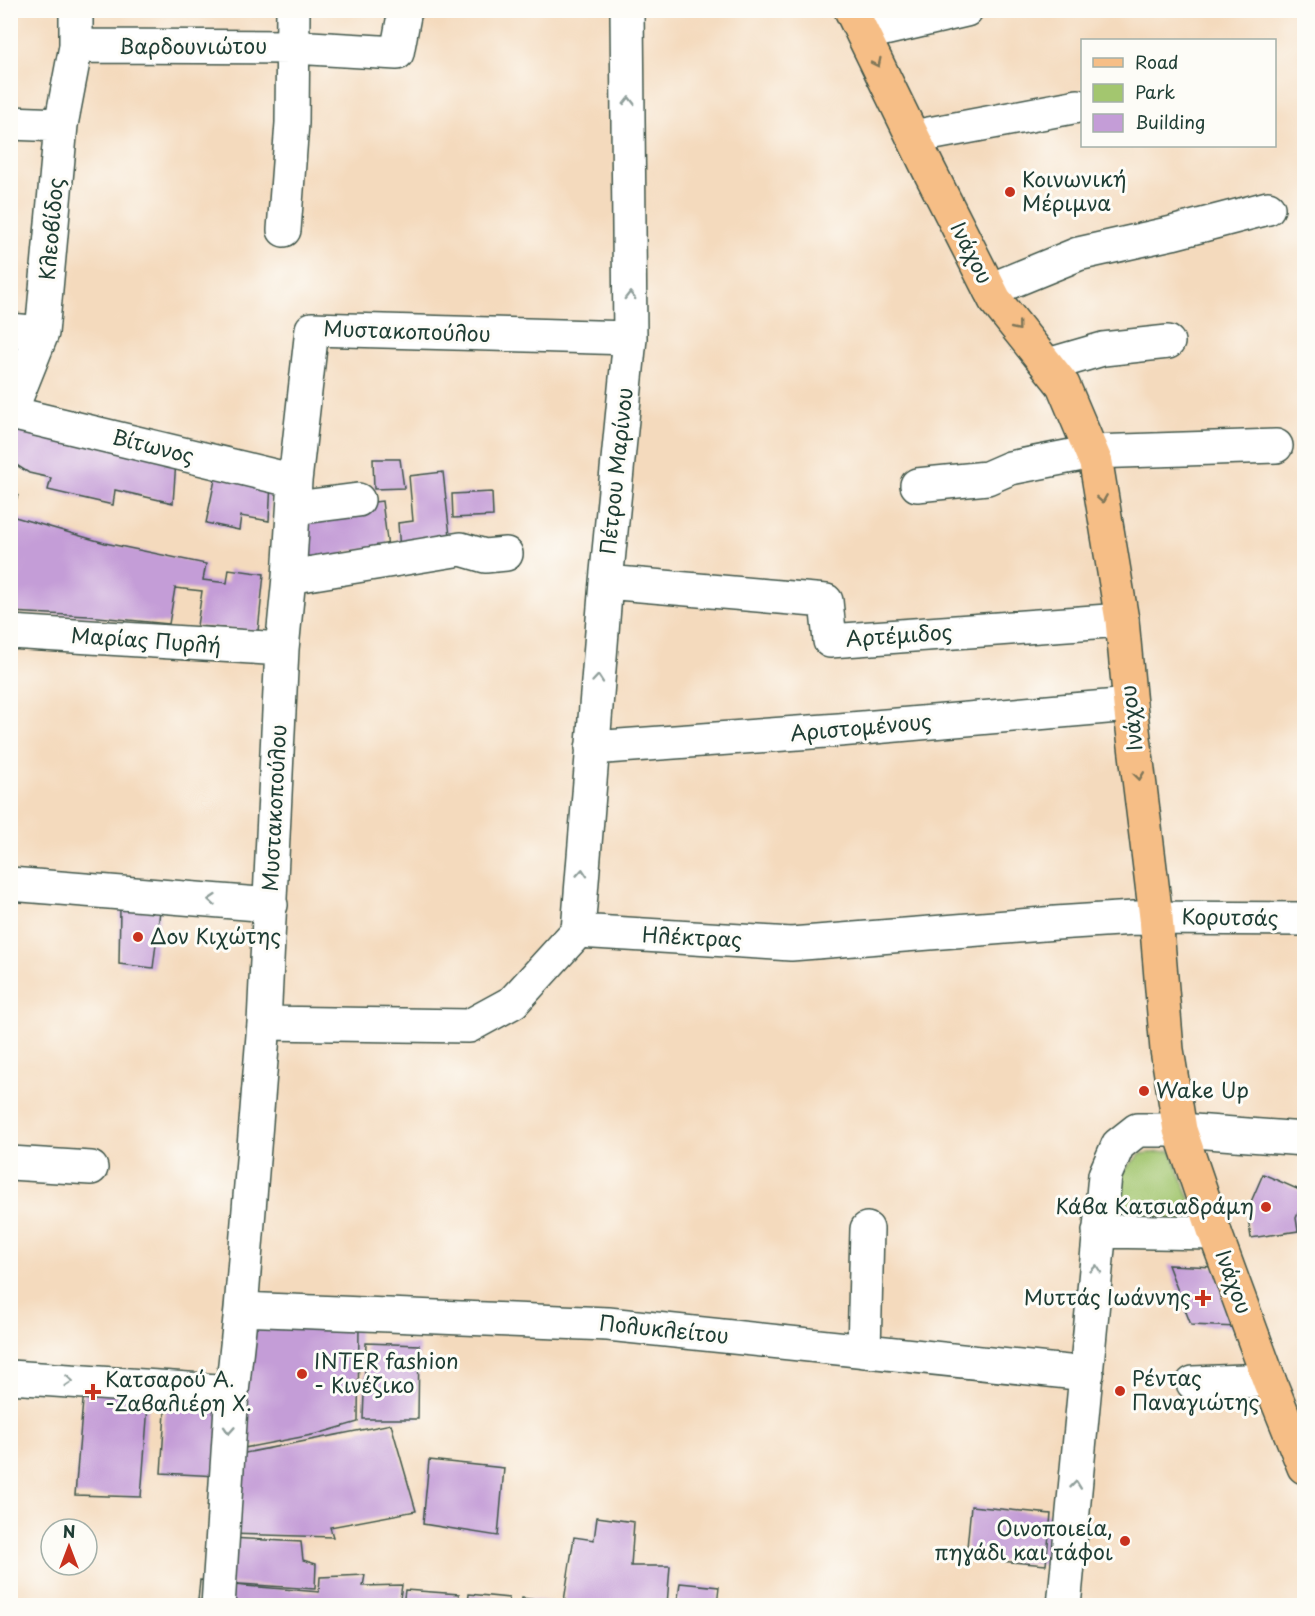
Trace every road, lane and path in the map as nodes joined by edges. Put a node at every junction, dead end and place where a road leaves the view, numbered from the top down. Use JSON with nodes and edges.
{"nodes":[{"id":1,"x":76,"y":10,"type":"edge"},
{"id":2,"x":293,"y":10,"type":"edge"},
{"id":3,"x":405,"y":10,"type":"edge"},
{"id":4,"x":627,"y":10,"type":"edge"},
{"id":5,"x":966,"y":10,"type":"edge"},
{"id":6,"x":857,"y":22,"type":"edge"},
{"id":7,"x":76,"y":46,"type":"junction"},
{"id":8,"x":293,"y":47,"type":"junction"},
{"id":9,"x":1078,"y":106,"type":"dead end"},
{"id":10,"x":10,"y":123,"type":"edge"},
{"id":11,"x":62,"y":125,"type":"junction"},
{"id":12,"x":913,"y":137,"type":"junction"},
{"id":13,"x":1268,"y":208,"type":"dead end"},
{"id":14,"x":284,"y":230,"type":"dead end"},
{"id":15,"x":990,"y":290,"type":"junction"},
{"id":16,"x":26,"y":332,"type":"edge"},
{"id":17,"x":630,"y":338,"type":"junction"},
{"id":18,"x":1168,"y":342,"type":"dead end"},
{"id":19,"x":1048,"y":366,"type":"junction"},
{"id":20,"x":11,"y":413,"type":"edge"},
{"id":21,"x":1276,"y":446,"type":"dead end"},
{"id":22,"x":1092,"y":452,"type":"junction"},
{"id":23,"x":917,"y":485,"type":"dead end"},
{"id":24,"x":295,"y":495,"type":"junction"},
{"id":25,"x":358,"y":500,"type":"dead end"},
{"id":26,"x":506,"y":554,"type":"dead end"},
{"id":27,"x":289,"y":577,"type":"junction"},
{"id":28,"x":606,"y":582,"type":"junction"},
{"id":29,"x":1122,"y":620,"type":"junction"},
{"id":30,"x":10,"y":632,"type":"edge"},
{"id":31,"x":282,"y":649,"type":"junction"},
{"id":32,"x":1130,"y":705,"type":"junction"},
{"id":33,"x":592,"y":748,"type":"junction"},
{"id":34,"x":10,"y":884,"type":"edge"},
{"id":35,"x":271,"y":905,"type":"junction"},
{"id":36,"x":1156,"y":917,"type":"junction"},
{"id":37,"x":1305,"y":919,"type":"edge"},
{"id":38,"x":578,"y":931,"type":"junction"},
{"id":39,"x":264,"y":1023,"type":"junction"},
{"id":40,"x":1180,"y":1130,"type":"junction"},
{"id":41,"x":1305,"y":1138,"type":"edge"},
{"id":42,"x":10,"y":1163,"type":"edge"},
{"id":43,"x":91,"y":1168,"type":"dead end"},
{"id":44,"x":867,"y":1229,"type":"dead end"},
{"id":45,"x":1099,"y":1231,"type":"junction"},
{"id":46,"x":1215,"y":1233,"type":"junction"},
{"id":47,"x":240,"y":1309,"type":"junction"},
{"id":48,"x":864,"y":1351,"type":"junction"},
{"id":49,"x":1087,"y":1374,"type":"junction"},
{"id":50,"x":10,"y":1377,"type":"edge"},
{"id":51,"x":1269,"y":1380,"type":"junction"},
{"id":52,"x":1192,"y":1383,"type":"dead end"},
{"id":53,"x":232,"y":1392,"type":"junction"},
{"id":54,"x":1305,"y":1467,"type":"edge"},
{"id":55,"x":218,"y":1605,"type":"edge"},
{"id":56,"x":1064,"y":1605,"type":"edge"}],
"edges":[{"from":1,"to":7,"type":"street"},
{"from":2,"to":8,"type":"street"},
{"from":3,"to":8,"type":"street","name":"Βαρδουνιώτου"},
{"from":17,"to":4,"type":"street","name":"Πέτρου Μαρίνου","one_way":true},
{"from":5,"to":6,"type":"street"},
{"from":6,"to":12,"type":"main road","name":"Ινάχου","one_way":true},
{"from":7,"to":8,"type":"street","name":"Βαρδουνιώτου"},
{"from":7,"to":11,"type":"street"},
{"from":8,"to":14,"type":"street"},
{"from":9,"to":12,"type":"street"},
{"from":10,"to":11,"type":"street"},
{"from":11,"to":16,"type":"street","name":"Κλεοβίδος"},
{"from":12,"to":15,"type":"main road","name":"Ινάχου"},
{"from":13,"to":15,"type":"street"},
{"from":15,"to":19,"type":"main road","name":"Ινάχου","one_way":true},
{"from":16,"to":20,"type":"street","name":"Κλεοβίδος"},
{"from":17,"to":24,"type":"street","name":"Μυστακοπούλου"},
{"from":17,"to":28,"type":"street","name":"Πέτρου Μαρίνου"},
{"from":18,"to":19,"type":"street"},
{"from":19,"to":22,"type":"main road","name":"Ινάχου"},
{"from":20,"to":24,"type":"street","name":"Βίτωνος"},
{"from":21,"to":22,"type":"street"},
{"from":22,"to":23,"type":"street"},
{"from":22,"to":29,"type":"main road","name":"Ινάχου","one_way":true},
{"from":24,"to":25,"type":"street"},
{"from":24,"to":27,"type":"street","name":"Μυστακοπούλου"},
{"from":26,"to":27,"type":"street"},
{"from":27,"to":31,"type":"street","name":"Μυστακοπούλου"},
{"from":28,"to":29,"type":"street","name":"Αρτέμιδος"},
{"from":33,"to":28,"type":"street","name":"Πέτρου Μαρίνου","one_way":true},
{"from":29,"to":32,"type":"main road","name":"Ινάχου"},
{"from":30,"to":31,"type":"street","name":"Μαρίας Πυρλή"},
{"from":31,"to":35,"type":"street","name":"Μυστακοπούλου"},
{"from":32,"to":33,"type":"street","name":"Αριστομένους"},
{"from":32,"to":36,"type":"main road","name":"Ινάχου","one_way":true},
{"from":38,"to":33,"type":"street","name":"Πέτρου Μαρίνου","one_way":true},
{"from":35,"to":34,"type":"street","one_way":true},
{"from":35,"to":39,"type":"street","name":"Μυστακοπούλου"},
{"from":36,"to":37,"type":"street","name":"Κορυτσάς"},
{"from":36,"to":38,"type":"street","name":"Ηλέκτρας"},
{"from":36,"to":40,"type":"main road","name":"Ινάχου"},
{"from":38,"to":39,"type":"street"},
{"from":39,"to":47,"type":"street","name":"Μυστακοπούλου"},
{"from":40,"to":41,"type":"street"},
{"from":40,"to":45,"type":"street"},
{"from":40,"to":46,"type":"main road","name":"Ινάχου"},
{"from":42,"to":43,"type":"street"},
{"from":44,"to":48,"type":"street"},
{"from":45,"to":46,"type":"street"},
{"from":49,"to":45,"type":"street","one_way":true},
{"from":46,"to":51,"type":"main road","name":"Ινάχου"},
{"from":47,"to":48,"type":"street","name":"Πολυκλείτου"},
{"from":47,"to":53,"type":"street","name":"Μυστακοπούλου"},
{"from":48,"to":49,"type":"street","name":"Πολυκλείτου"},
{"from":56,"to":49,"type":"street","one_way":true},
{"from":50,"to":53,"type":"street","one_way":true},
{"from":51,"to":52,"type":"street"},
{"from":51,"to":54,"type":"main road","name":"Ινάχου"},
{"from":53,"to":55,"type":"street","name":"Μυστακοπούλου","one_way":true}]}
